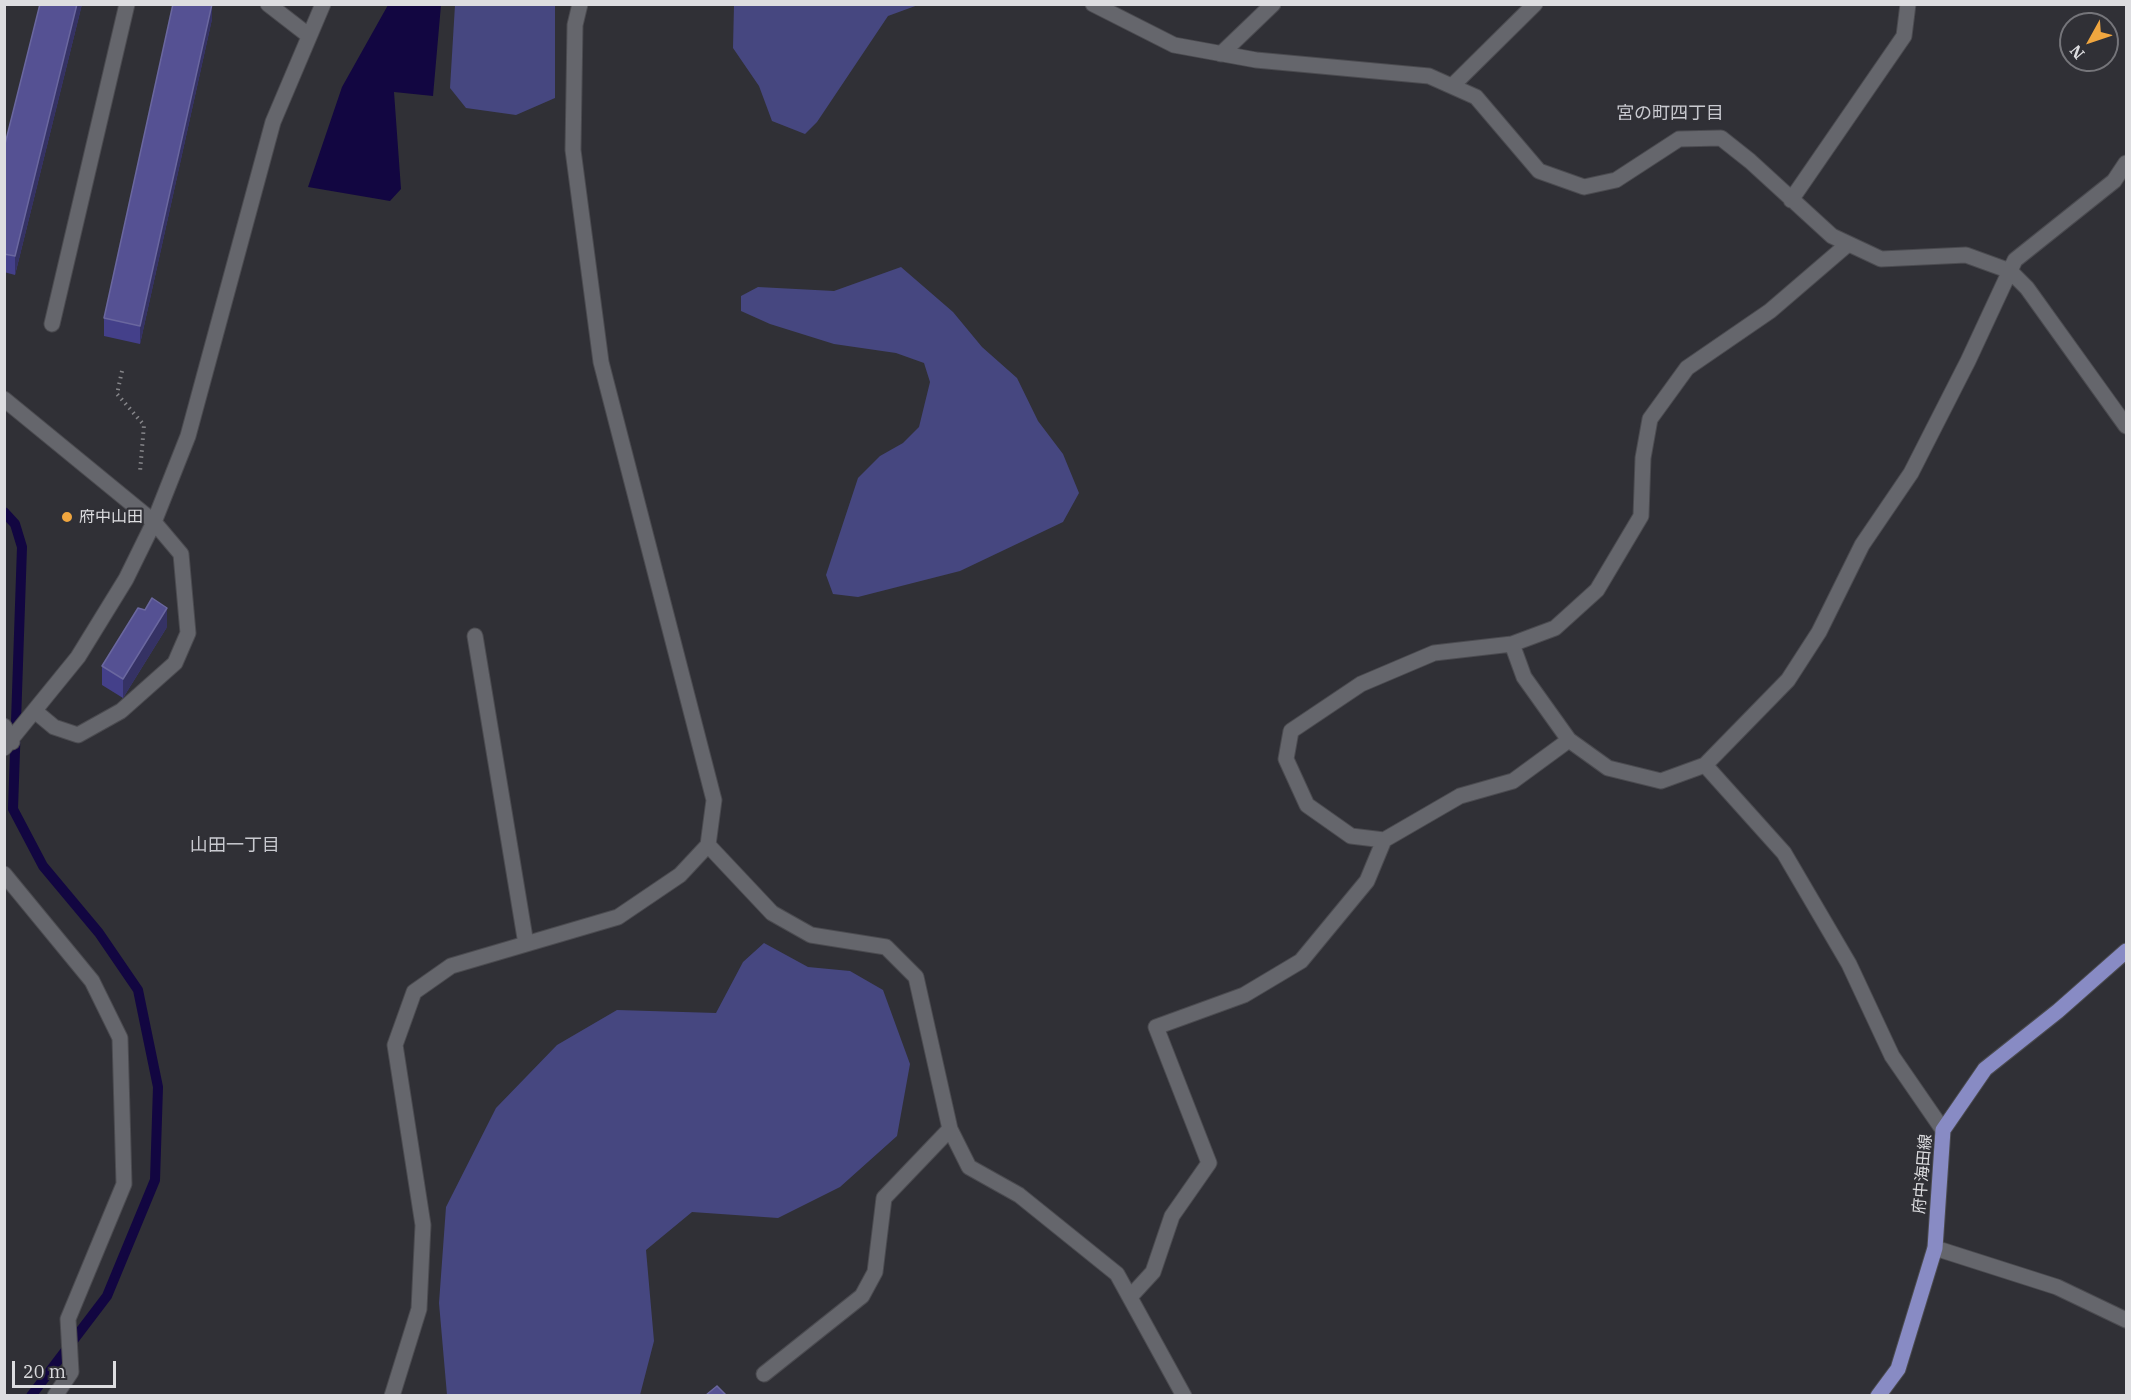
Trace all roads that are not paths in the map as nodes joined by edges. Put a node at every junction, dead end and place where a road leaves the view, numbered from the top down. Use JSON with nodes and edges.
{"nodes":[{"id":1,"x":127,"y":4,"type":"edge"},
{"id":2,"x":268,"y":4,"type":"edge"},
{"id":3,"x":323,"y":4,"type":"edge"},
{"id":4,"x":580,"y":4,"type":"edge"},
{"id":5,"x":1093,"y":4,"type":"edge"},
{"id":6,"x":1273,"y":4,"type":"edge"},
{"id":7,"x":1535,"y":4,"type":"edge"},
{"id":8,"x":1908,"y":4,"type":"edge"},
{"id":9,"x":308,"y":35,"type":"junction"},
{"id":10,"x":1221,"y":54,"type":"junction"},
{"id":11,"x":1452,"y":86,"type":"junction"},
{"id":12,"x":2127,"y":164,"type":"edge"},
{"id":13,"x":1791,"y":200,"type":"junction"},
{"id":14,"x":1848,"y":244,"type":"junction"},
{"id":15,"x":2010,"y":271,"type":"junction"},
{"id":16,"x":52,"y":324,"type":"dead end"},
{"id":17,"x":4,"y":399,"type":"edge"},
{"id":18,"x":2127,"y":426,"type":"edge"},
{"id":19,"x":154,"y":522,"type":"junction"},
{"id":20,"x":475,"y":636,"type":"dead end"},
{"id":21,"x":1512,"y":644,"type":"junction"},
{"id":22,"x":36,"y":712,"type":"junction"},
{"id":23,"x":4,"y":726,"type":"edge"},
{"id":24,"x":1569,"y":740,"type":"junction"},
{"id":25,"x":8,"y":745,"type":"edge"},
{"id":26,"x":1705,"y":765,"type":"junction"},
{"id":27,"x":1384,"y":840,"type":"junction"},
{"id":28,"x":708,"y":845,"type":"junction"},
{"id":29,"x":4,"y":874,"type":"edge"},
{"id":30,"x":526,"y":944,"type":"junction"},
{"id":31,"x":2127,"y":951,"type":"edge"},
{"id":32,"x":950,"y":1130,"type":"junction"},
{"id":33,"x":1943,"y":1131,"type":"junction"},
{"id":34,"x":1935,"y":1248,"type":"junction"},
{"id":35,"x":1130,"y":1298,"type":"junction"},
{"id":36,"x":2127,"y":1320,"type":"edge"},
{"id":37,"x":764,"y":1374,"type":"dead end"},
{"id":38,"x":55,"y":1395,"type":"edge"},
{"id":39,"x":392,"y":1395,"type":"edge"},
{"id":40,"x":1184,"y":1395,"type":"edge"},
{"id":41,"x":1878,"y":1395,"type":"edge"}],
"edges":[{"from":1,"to":16,"type":"street"},
{"from":2,"to":9,"type":"street"},
{"from":3,"to":9,"type":"street"},
{"from":4,"to":28,"type":"street"},
{"from":5,"to":10,"type":"street"},
{"from":6,"to":10,"type":"street"},
{"from":7,"to":11,"type":"street"},
{"from":8,"to":13,"type":"street"},
{"from":9,"to":19,"type":"street"},
{"from":10,"to":11,"type":"street"},
{"from":11,"to":13,"type":"street"},
{"from":12,"to":15,"type":"street"},
{"from":13,"to":14,"type":"street"},
{"from":14,"to":15,"type":"street"},
{"from":14,"to":21,"type":"street"},
{"from":15,"to":18,"type":"street"},
{"from":15,"to":26,"type":"street"},
{"from":17,"to":19,"type":"street"},
{"from":19,"to":22,"type":"street"},
{"from":19,"to":22,"type":"street"},
{"from":20,"to":30,"type":"street"},
{"from":21,"to":24,"type":"street"},
{"from":21,"to":27,"type":"street"},
{"from":22,"to":25,"type":"street"},
{"from":23,"to":25,"type":"street"},
{"from":24,"to":26,"type":"street"},
{"from":24,"to":27,"type":"street"},
{"from":26,"to":33,"type":"street"},
{"from":27,"to":35,"type":"street"},
{"from":28,"to":30,"type":"street"},
{"from":28,"to":32,"type":"street"},
{"from":29,"to":38,"type":"street"},
{"from":30,"to":39,"type":"street"},
{"from":31,"to":33,"type":"main road","name":"府中海田線"},
{"from":32,"to":35,"type":"street"},
{"from":32,"to":37,"type":"street"},
{"from":33,"to":34,"type":"main road","name":"府中海田線"},
{"from":34,"to":36,"type":"street"},
{"from":34,"to":41,"type":"main road","name":"府中海田線"},
{"from":35,"to":40,"type":"street"}]}
